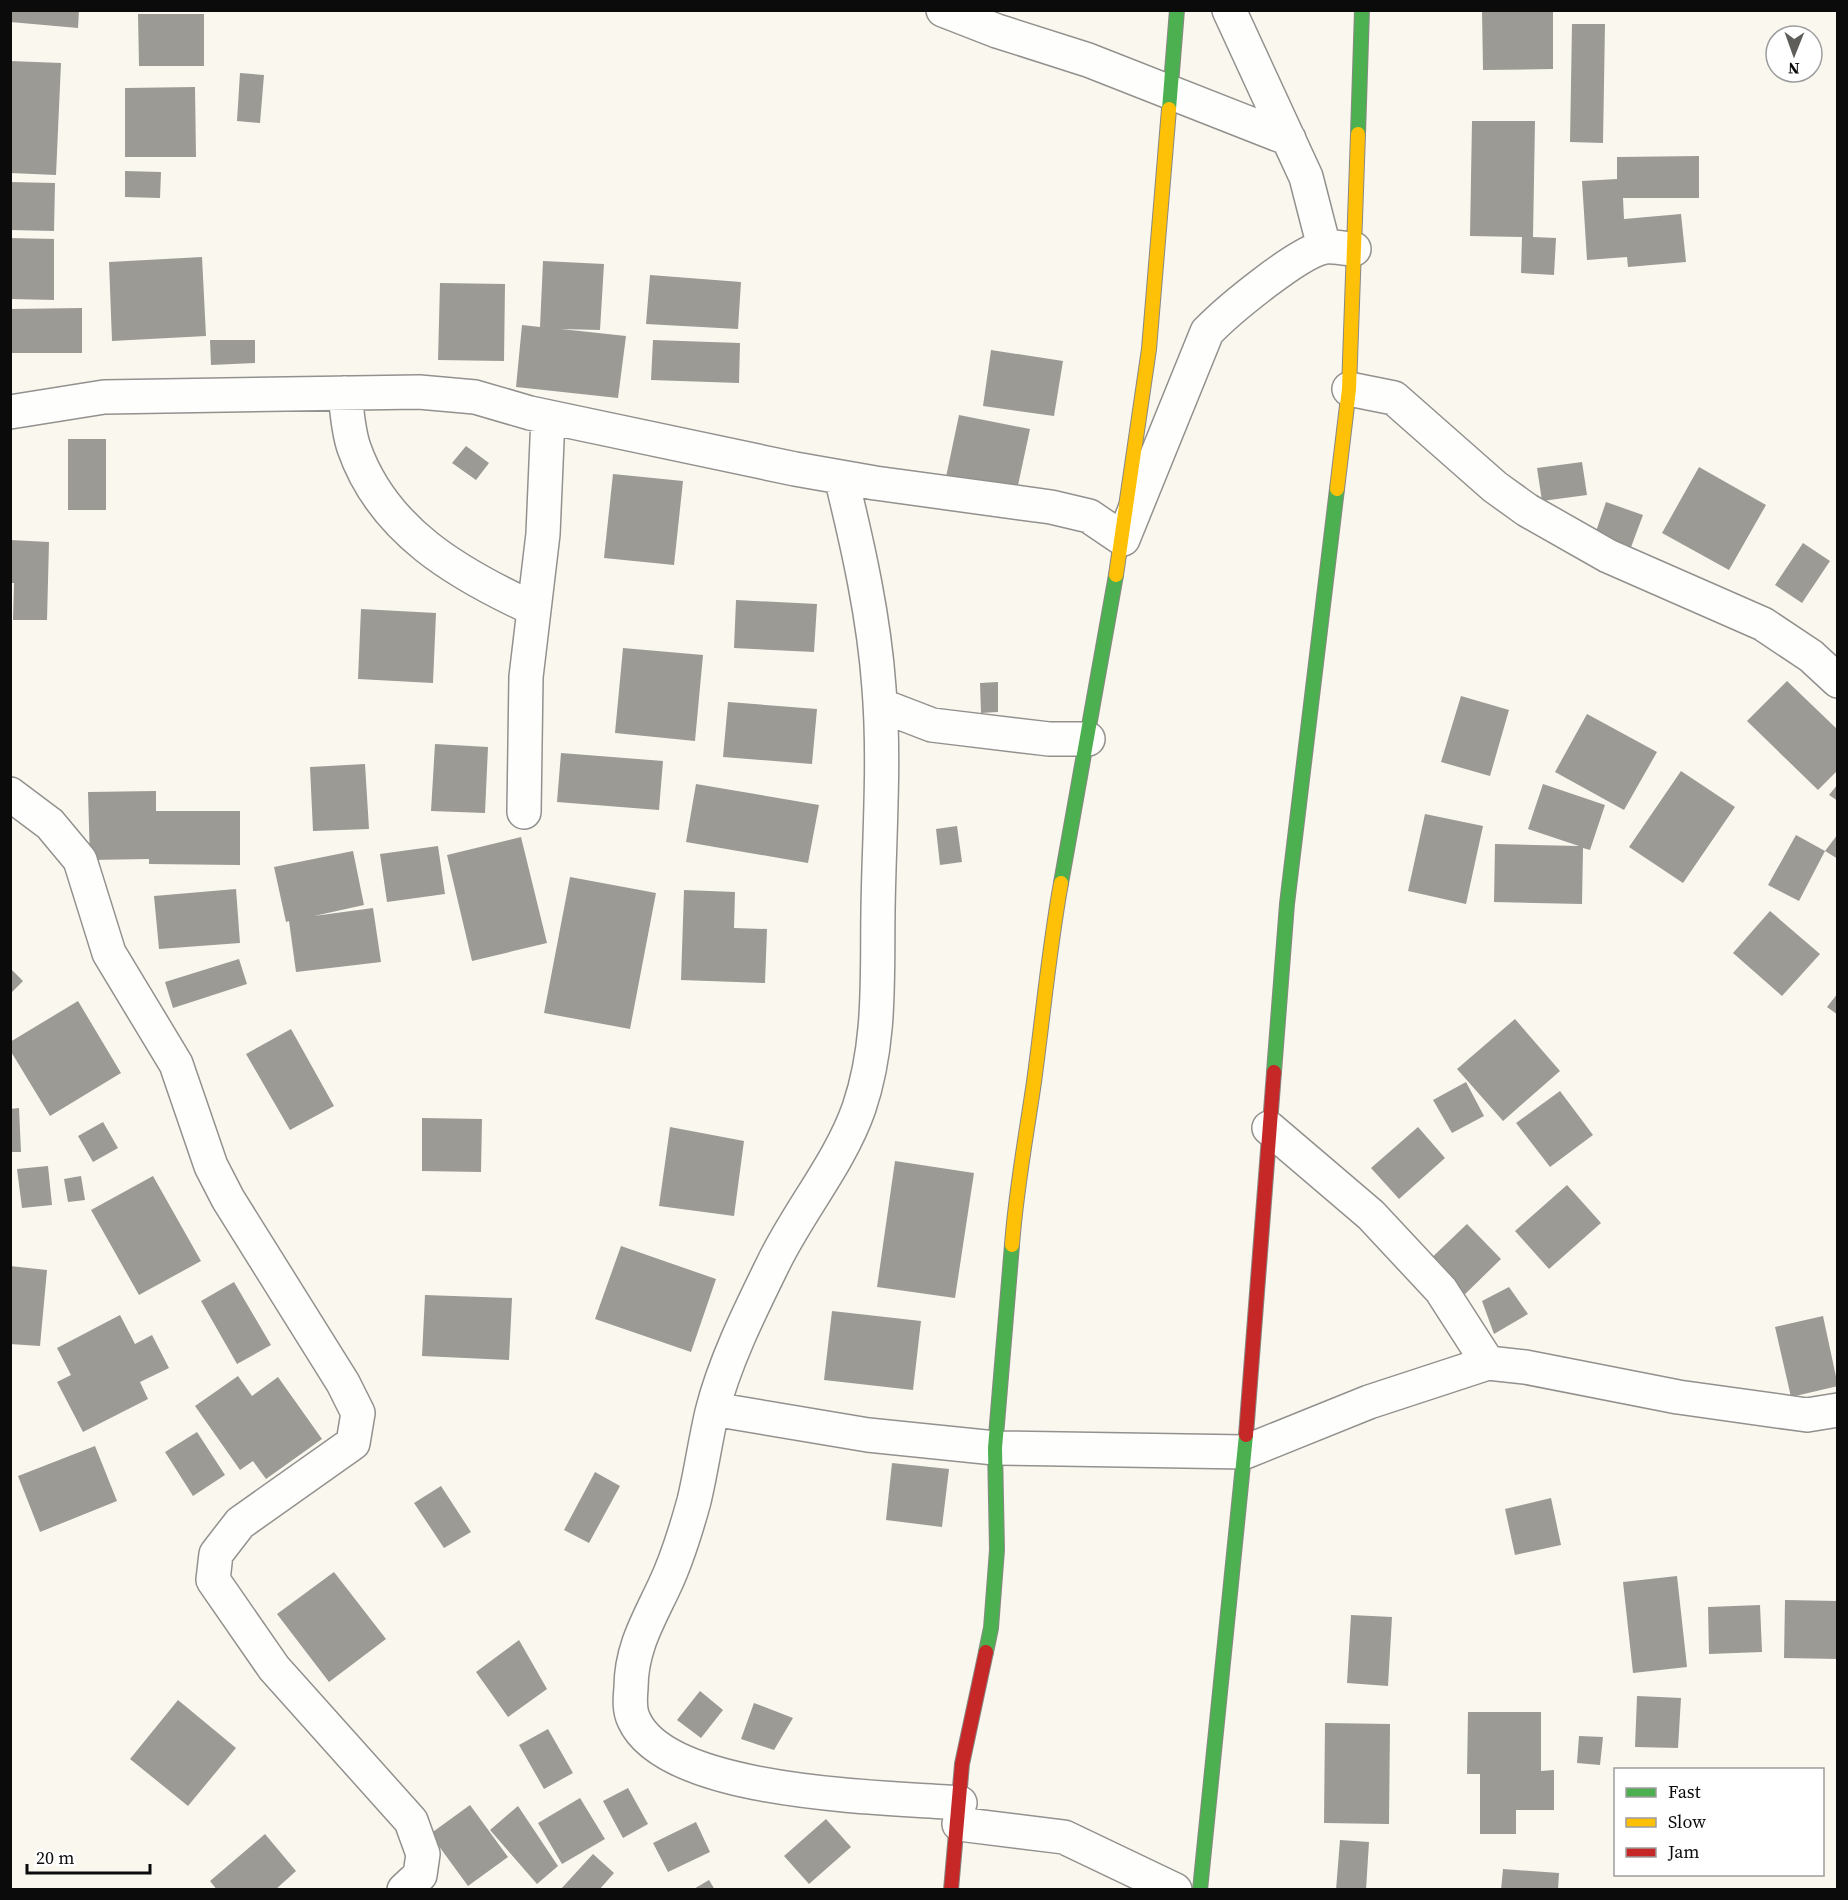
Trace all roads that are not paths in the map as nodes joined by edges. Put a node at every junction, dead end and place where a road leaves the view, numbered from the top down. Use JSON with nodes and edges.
{"nodes":[{"id":1,"x":943,"y":10,"type":"edge"},
{"id":2,"x":1177,"y":10,"type":"edge"},
{"id":3,"x":1229,"y":10,"type":"edge"},
{"id":4,"x":1362,"y":10,"type":"edge"},
{"id":5,"x":1171,"y":92,"type":"junction"},
{"id":6,"x":1289,"y":139,"type":"junction"},
{"id":7,"x":1339,"y":248,"type":"junction"},
{"id":8,"x":1349,"y":389,"type":"junction"},
{"id":9,"x":345,"y":393,"type":"junction"},
{"id":10,"x":10,"y":412,"type":"edge"},
{"id":11,"x":548,"y":417,"type":"junction"},
{"id":12,"x":841,"y":477,"type":"junction"},
{"id":13,"x":1123,"y":539,"type":"junction"},
{"id":14,"x":534,"y":609,"type":"junction"},
{"id":15,"x":1838,"y":681,"type":"edge"},
{"id":16,"x":880,"y":705,"type":"junction"},
{"id":17,"x":1088,"y":738,"type":"junction"},
{"id":18,"x":10,"y":794,"type":"edge"},
{"id":19,"x":524,"y":812,"type":"dead end"},
{"id":20,"x":1269,"y":1128,"type":"junction"},
{"id":21,"x":1488,"y":1363,"type":"junction"},
{"id":22,"x":713,"y":1408,"type":"junction"},
{"id":23,"x":1838,"y":1410,"type":"edge"},
{"id":24,"x":995,"y":1448,"type":"junction"},
{"id":25,"x":1245,"y":1452,"type":"junction"},
{"id":26,"x":959,"y":1813,"type":"junction"},
{"id":27,"x":404,"y":1890,"type":"edge"},
{"id":28,"x":951,"y":1890,"type":"edge"},
{"id":29,"x":1174,"y":1890,"type":"edge"},
{"id":30,"x":1200,"y":1890,"type":"edge"}],
"edges":[{"from":1,"to":5,"type":"street"},
{"from":2,"to":5,"type":"street"},
{"from":3,"to":6,"type":"street"},
{"from":4,"to":7,"type":"street"},
{"from":5,"to":6,"type":"street"},
{"from":5,"to":13,"type":"street"},
{"from":6,"to":7,"type":"street"},
{"from":7,"to":8,"type":"street"},
{"from":7,"to":13,"type":"street"},
{"from":8,"to":15,"type":"street"},
{"from":8,"to":20,"type":"street"},
{"from":9,"to":10,"type":"street"},
{"from":9,"to":11,"type":"street"},
{"from":9,"to":14,"type":"street"},
{"from":11,"to":12,"type":"street"},
{"from":11,"to":14,"type":"street"},
{"from":12,"to":13,"type":"street"},
{"from":12,"to":16,"type":"street"},
{"from":13,"to":17,"type":"street"},
{"from":14,"to":19,"type":"street"},
{"from":16,"to":17,"type":"street"},
{"from":16,"to":22,"type":"street"},
{"from":17,"to":24,"type":"street"},
{"from":18,"to":27,"type":"street"},
{"from":20,"to":21,"type":"street"},
{"from":20,"to":25,"type":"street"},
{"from":21,"to":23,"type":"street"},
{"from":21,"to":25,"type":"street"},
{"from":22,"to":24,"type":"street"},
{"from":22,"to":26,"type":"street"},
{"from":24,"to":25,"type":"street"},
{"from":24,"to":26,"type":"street"},
{"from":25,"to":30,"type":"street"},
{"from":26,"to":28,"type":"street"},
{"from":26,"to":29,"type":"street"}]}
